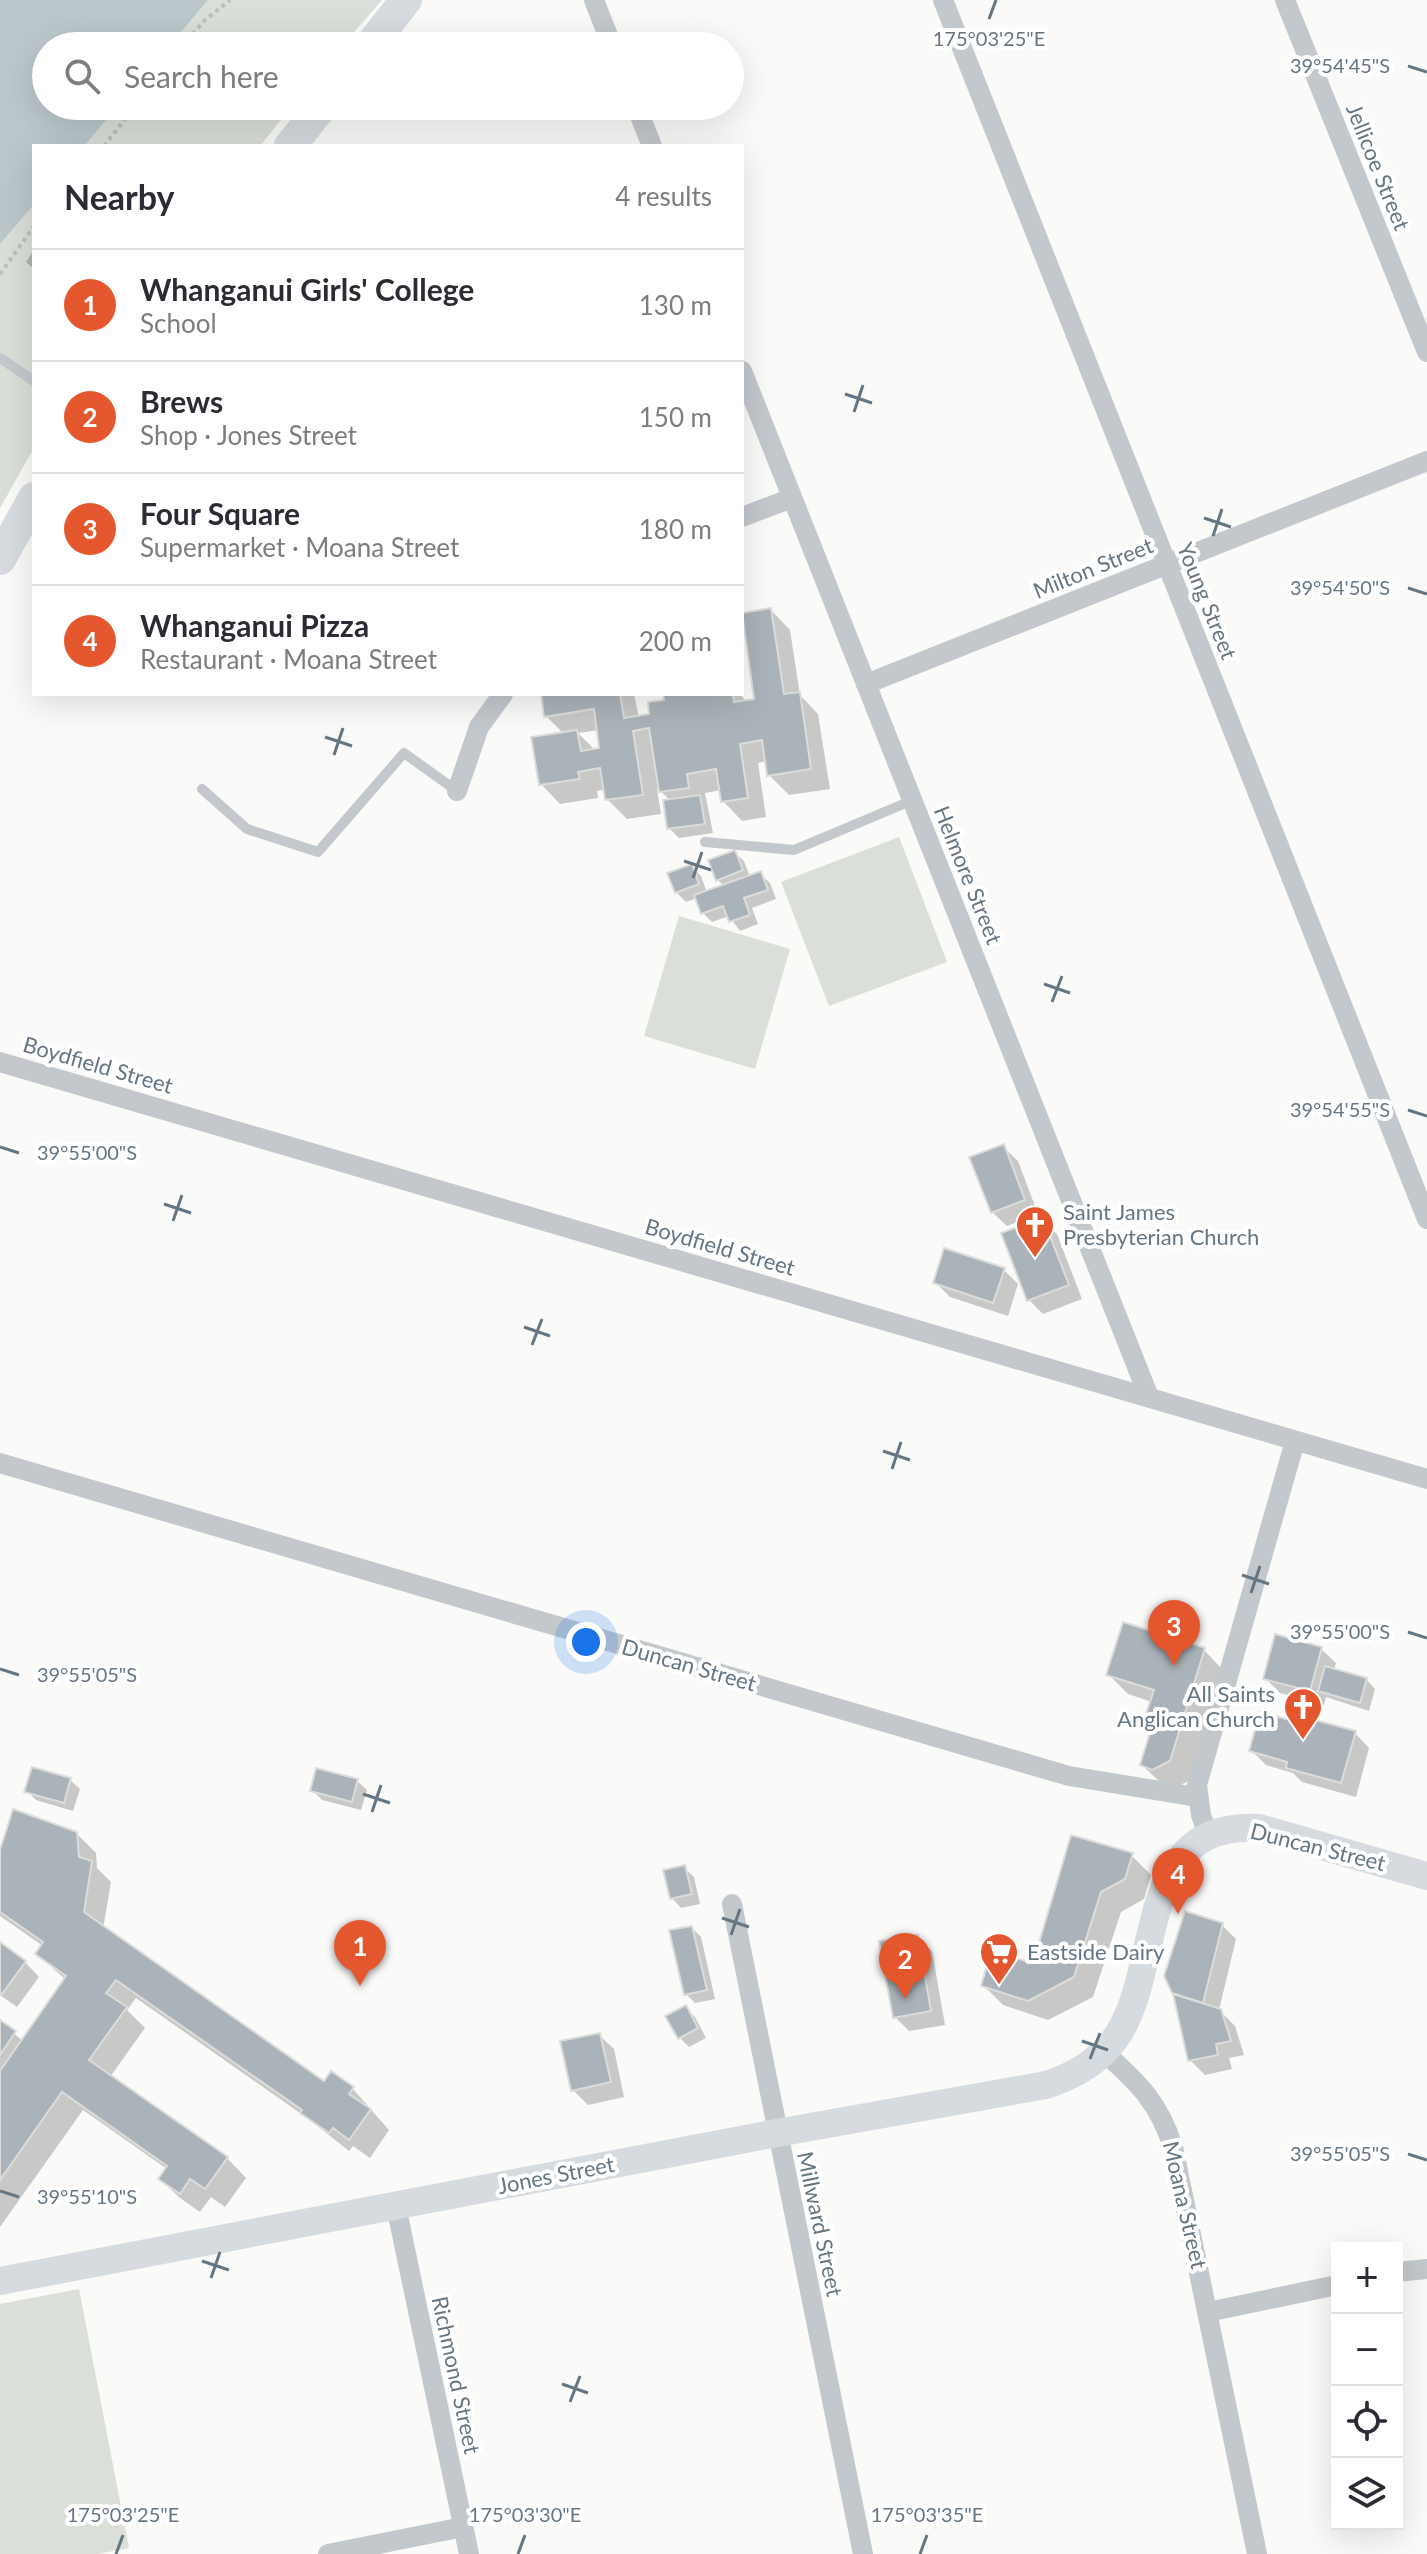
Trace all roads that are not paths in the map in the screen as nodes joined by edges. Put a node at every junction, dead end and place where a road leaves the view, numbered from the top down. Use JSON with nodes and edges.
{"nodes":[{"id":1,"x":406,"y":0,"type":"edge"},
{"id":2,"x":594,"y":0,"type":"edge"},
{"id":3,"x":943,"y":0,"type":"edge"},
{"id":4,"x":1285,"y":0,"type":"edge"},
{"id":5,"x":381,"y":32,"type":"edge"},
{"id":6,"x":607,"y":32,"type":"edge"},
{"id":7,"x":311,"y":120,"type":"edge"},
{"id":8,"x":642,"y":120,"type":"edge"},
{"id":9,"x":292,"y":144,"type":"edge"},
{"id":10,"x":651,"y":144,"type":"edge"},
{"id":11,"x":1427,"y":352,"type":"edge"},
{"id":12,"x":0,"y":358,"type":"edge"},
{"id":13,"x":744,"y":376,"type":"edge"},
{"id":14,"x":32,"y":380,"type":"edge"},
{"id":15,"x":1427,"y":461,"type":"edge"},
{"id":16,"x":792,"y":498,"type":"junction"},
{"id":17,"x":32,"y":502,"type":"edge"},
{"id":18,"x":744,"y":516,"type":"edge"},
{"id":19,"x":0,"y":559,"type":"edge"},
{"id":20,"x":1166,"y":565,"type":"junction"},
{"id":21,"x":866,"y":684,"type":"junction"},
{"id":22,"x":502,"y":696,"type":"edge"},
{"id":23,"x":202,"y":789,"type":"dead end"},
{"id":24,"x":457,"y":791,"type":"joint"},
{"id":25,"x":913,"y":800,"type":"junction"},
{"id":26,"x":705,"y":842,"type":"dead end"},
{"id":27,"x":0,"y":1062,"type":"edge"},
{"id":28,"x":1427,"y":1219,"type":"edge"},
{"id":29,"x":1149,"y":1397,"type":"junction"},
{"id":30,"x":1295,"y":1441,"type":"junction"},
{"id":31,"x":0,"y":1463,"type":"edge"},
{"id":32,"x":1427,"y":1479,"type":"edge"},
{"id":33,"x":1197,"y":1797,"type":"junction"},
{"id":34,"x":1208,"y":1835,"type":"junction"},
{"id":35,"x":1427,"y":1876,"type":"edge"},
{"id":36,"x":732,"y":1904,"type":"dead end"},
{"id":37,"x":1104,"y":2052,"type":"junction"},
{"id":38,"x":777,"y":2133,"type":"junction"},
{"id":39,"x":396,"y":2206,"type":"junction"},
{"id":40,"x":1427,"y":2269,"type":"edge"},
{"id":41,"x":1403,"y":2271,"type":"edge"},
{"id":42,"x":0,"y":2281,"type":"edge"},
{"id":43,"x":1331,"y":2286,"type":"edge"},
{"id":44,"x":1208,"y":2312,"type":"junction"},
{"id":45,"x":463,"y":2527,"type":"junction"},
{"id":46,"x":328,"y":2554,"type":"edge"},
{"id":47,"x":469,"y":2554,"type":"edge"},
{"id":48,"x":863,"y":2554,"type":"edge"},
{"id":49,"x":1257,"y":2554,"type":"edge"}],
"edges":[{"from":1,"to":5,"type":"main road"},
{"from":2,"to":6,"type":"street"},
{"from":3,"to":20,"type":"street","name":"Young Street"},
{"from":4,"to":11,"type":"street","name":"Jellicoe Street"},
{"from":7,"to":9,"type":"main road"},
{"from":8,"to":10,"type":"street"},
{"from":12,"to":14,"type":"lane"},
{"from":13,"to":16,"type":"street","name":"Helmore Street"},
{"from":15,"to":20,"type":"street","name":"Milton Street"},
{"from":16,"to":18,"type":"street"},
{"from":16,"to":21,"type":"street","name":"Helmore Street"},
{"from":17,"to":19,"type":"main road"},
{"from":20,"to":21,"type":"street","name":"Milton Street"},
{"from":20,"to":28,"type":"street","name":"Young Street"},
{"from":21,"to":25,"type":"street","name":"Helmore Street"},
{"from":22,"to":24,"type":"street"},
{"from":23,"to":24,"type":"lane"},
{"from":25,"to":26,"type":"lane"},
{"from":25,"to":29,"type":"street","name":"Helmore Street"},
{"from":27,"to":29,"type":"street","name":"Boydfield Street"},
{"from":29,"to":30,"type":"street","name":"Boydfield Street"},
{"from":30,"to":32,"type":"street","name":"Boydfield Street"},
{"from":30,"to":33,"type":"street"},
{"from":31,"to":33,"type":"street","name":"Duncan Street"},
{"from":33,"to":34,"type":"street"},
{"from":34,"to":35,"type":"main road","name":"Duncan Street"},
{"from":34,"to":37,"type":"main road"},
{"from":36,"to":38,"type":"street","name":"Millward Street"},
{"from":37,"to":38,"type":"main road","name":"Jones Street"},
{"from":37,"to":44,"type":"street","name":"Moana Street"},
{"from":38,"to":39,"type":"main road","name":"Jones Street"},
{"from":38,"to":48,"type":"street","name":"Millward Street"},
{"from":39,"to":42,"type":"main road","name":"Jones Street"},
{"from":39,"to":45,"type":"street","name":"Richmond Street"},
{"from":40,"to":41,"type":"street"},
{"from":43,"to":44,"type":"street"},
{"from":44,"to":49,"type":"street","name":"Moana Street"},
{"from":45,"to":46,"type":"street"},
{"from":45,"to":47,"type":"street","name":"Richmond Street"}]}
